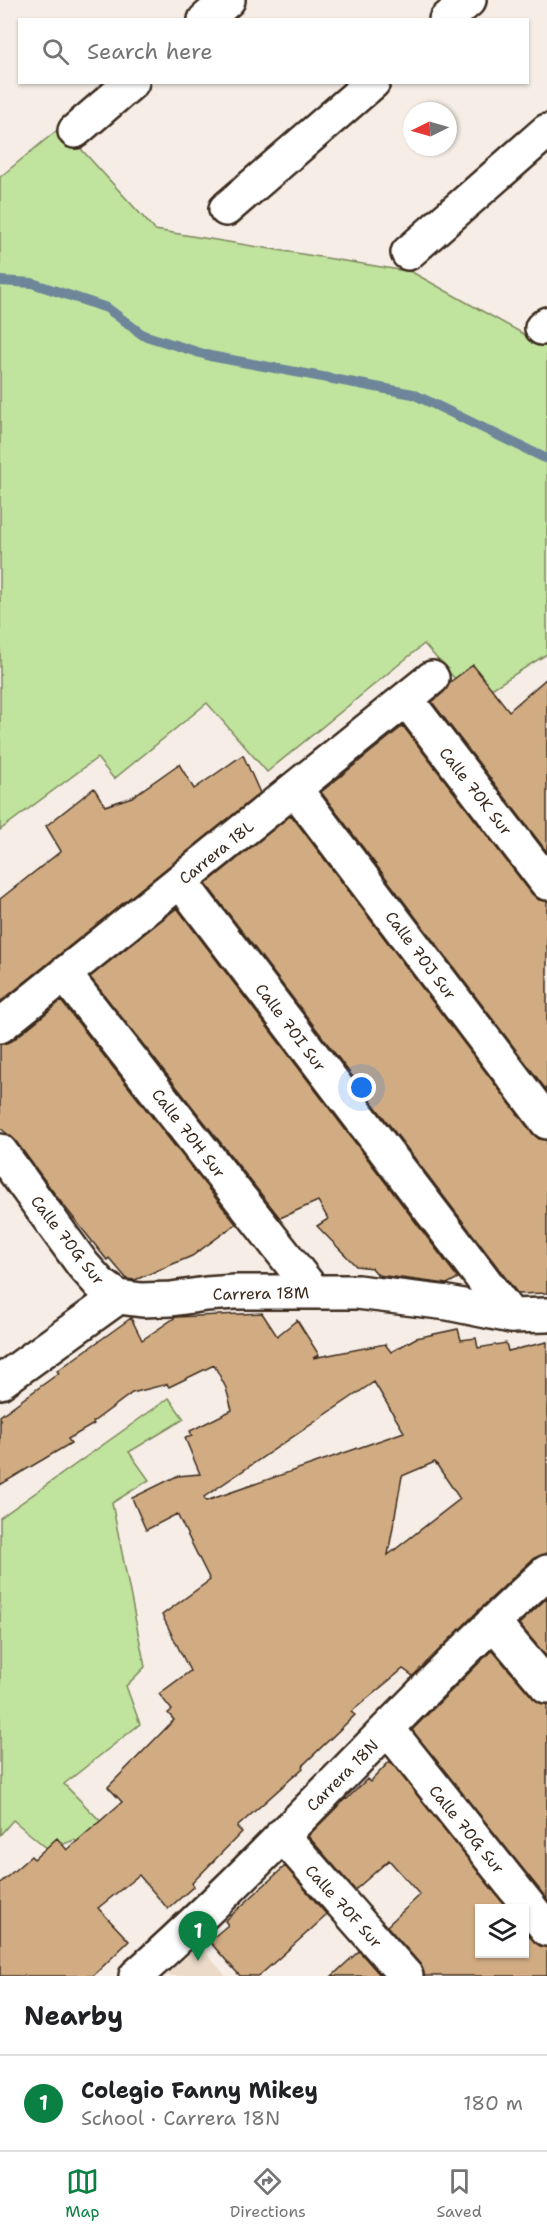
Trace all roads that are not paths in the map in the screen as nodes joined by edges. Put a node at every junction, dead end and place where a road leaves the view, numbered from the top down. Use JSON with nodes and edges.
{"nodes":[{"id":1,"x":228,"y":0,"type":"edge"},
{"id":2,"x":469,"y":0,"type":"edge"},
{"id":3,"x":207,"y":18,"type":"edge"},
{"id":4,"x":448,"y":18,"type":"edge"},
{"id":5,"x":130,"y":84,"type":"edge"},
{"id":6,"x":371,"y":84,"type":"edge"},
{"id":7,"x":547,"y":130,"type":"edge"},
{"id":8,"x":75,"y":131,"type":"dead end"},
{"id":9,"x":226,"y":209,"type":"dead end"},
{"id":10,"x":408,"y":253,"type":"dead end"},
{"id":11,"x":432,"y":678,"type":"dead end"},
{"id":12,"x":406,"y":699,"type":"junction"},
{"id":13,"x":295,"y":789,"type":"junction"},
{"id":14,"x":180,"y":880,"type":"junction"},
{"id":15,"x":547,"y":883,"type":"edge"},
{"id":16,"x":64,"y":974,"type":"junction"},
{"id":17,"x":0,"y":1026,"type":"edge"},
{"id":18,"x":547,"y":1122,"type":"edge"},
{"id":19,"x":0,"y":1151,"type":"edge"},
{"id":20,"x":313,"y":1291,"type":"junction"},
{"id":21,"x":118,"y":1298,"type":"junction"},
{"id":22,"x":547,"y":1315,"type":"edge"},
{"id":23,"x":511,"y":1317,"type":"junction"},
{"id":24,"x":0,"y":1382,"type":"edge"},
{"id":25,"x":547,"y":1572,"type":"edge"},
{"id":26,"x":493,"y":1622,"type":"junction"},
{"id":27,"x":547,"y":1686,"type":"edge"},
{"id":28,"x":388,"y":1729,"type":"junction"},
{"id":29,"x":282,"y":1835,"type":"junction"},
{"id":30,"x":547,"y":1929,"type":"edge"},
{"id":31,"x":136,"y":1976,"type":"edge"},
{"id":32,"x":406,"y":1976,"type":"edge"}],
"edges":[{"from":1,"to":3,"type":"street"},
{"from":2,"to":4,"type":"street"},
{"from":5,"to":8,"type":"street"},
{"from":6,"to":9,"type":"street"},
{"from":7,"to":10,"type":"street"},
{"from":11,"to":12,"type":"street","name":"Carrera 18L"},
{"from":12,"to":13,"type":"street","name":"Carrera 18L"},
{"from":12,"to":15,"type":"street","name":"Calle 70K Sur"},
{"from":13,"to":14,"type":"street","name":"Carrera 18L"},
{"from":13,"to":18,"type":"street","name":"Calle 70J Sur"},
{"from":14,"to":16,"type":"street","name":"Carrera 18L"},
{"from":14,"to":23,"type":"street","name":"Calle 70I Sur"},
{"from":16,"to":17,"type":"street","name":"Carrera 18L"},
{"from":16,"to":20,"type":"street","name":"Calle 70H Sur"},
{"from":19,"to":21,"type":"street","name":"Calle 70G Sur"},
{"from":20,"to":21,"type":"street","name":"Carrera 18M"},
{"from":20,"to":23,"type":"street","name":"Carrera 18M"},
{"from":21,"to":24,"type":"street"},
{"from":22,"to":23,"type":"street","name":"Carrera 18M"},
{"from":25,"to":26,"type":"street","name":"Carrera 18N"},
{"from":26,"to":27,"type":"street"},
{"from":26,"to":28,"type":"street","name":"Carrera 18N"},
{"from":28,"to":29,"type":"street","name":"Carrera 18N"},
{"from":28,"to":30,"type":"street","name":"Calle 70G Sur"},
{"from":29,"to":31,"type":"street","name":"Carrera 18N"},
{"from":29,"to":32,"type":"street","name":"Calle 70F Sur"}]}
